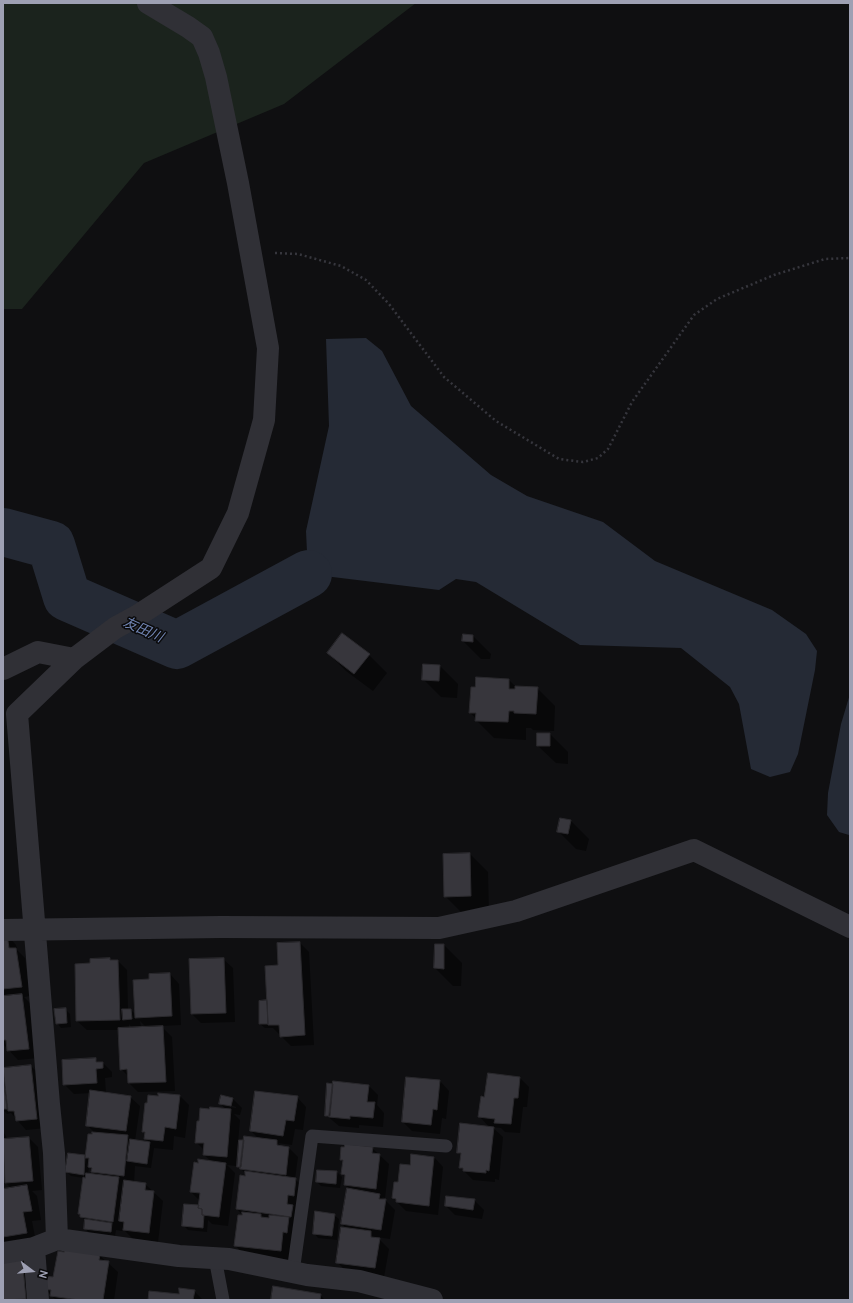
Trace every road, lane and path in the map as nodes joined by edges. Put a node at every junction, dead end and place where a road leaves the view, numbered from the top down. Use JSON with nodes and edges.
{"nodes":[{"id":1,"x":148,"y":3,"type":"edge"},
{"id":2,"x":249,"y":251,"type":"junction"},
{"id":3,"x":850,"y":258,"type":"edge"},
{"id":4,"x":74,"y":659,"type":"junction"},
{"id":5,"x":3,"y":669,"type":"edge"},
{"id":6,"x":850,"y":927,"type":"edge"},
{"id":7,"x":3,"y":930,"type":"edge"},
{"id":8,"x":34,"y":930,"type":"junction"},
{"id":9,"x":446,"y":1146,"type":"dead end"},
{"id":10,"x":57,"y":1239,"type":"junction"},
{"id":11,"x":34,"y":1248,"type":"junction"},
{"id":12,"x":3,"y":1253,"type":"edge"},
{"id":13,"x":215,"y":1258,"type":"junction"},
{"id":14,"x":293,"y":1272,"type":"junction"},
{"id":15,"x":38,"y":1300,"type":"edge"},
{"id":16,"x":223,"y":1300,"type":"edge"},
{"id":17,"x":432,"y":1300,"type":"edge"}],
"edges":[{"from":1,"to":2,"type":"street"},
{"from":2,"to":3,"type":"path"},
{"from":2,"to":4,"type":"street"},
{"from":4,"to":5,"type":"street"},
{"from":4,"to":8,"type":"street"},
{"from":6,"to":8,"type":"street"},
{"from":7,"to":8,"type":"street"},
{"from":8,"to":10,"type":"street"},
{"from":9,"to":14,"type":"lane"},
{"from":10,"to":11,"type":"street"},
{"from":10,"to":13,"type":"street"},
{"from":11,"to":12,"type":"street"},
{"from":11,"to":15,"type":"street"},
{"from":13,"to":14,"type":"street"},
{"from":13,"to":16,"type":"lane"},
{"from":14,"to":17,"type":"street"}]}
